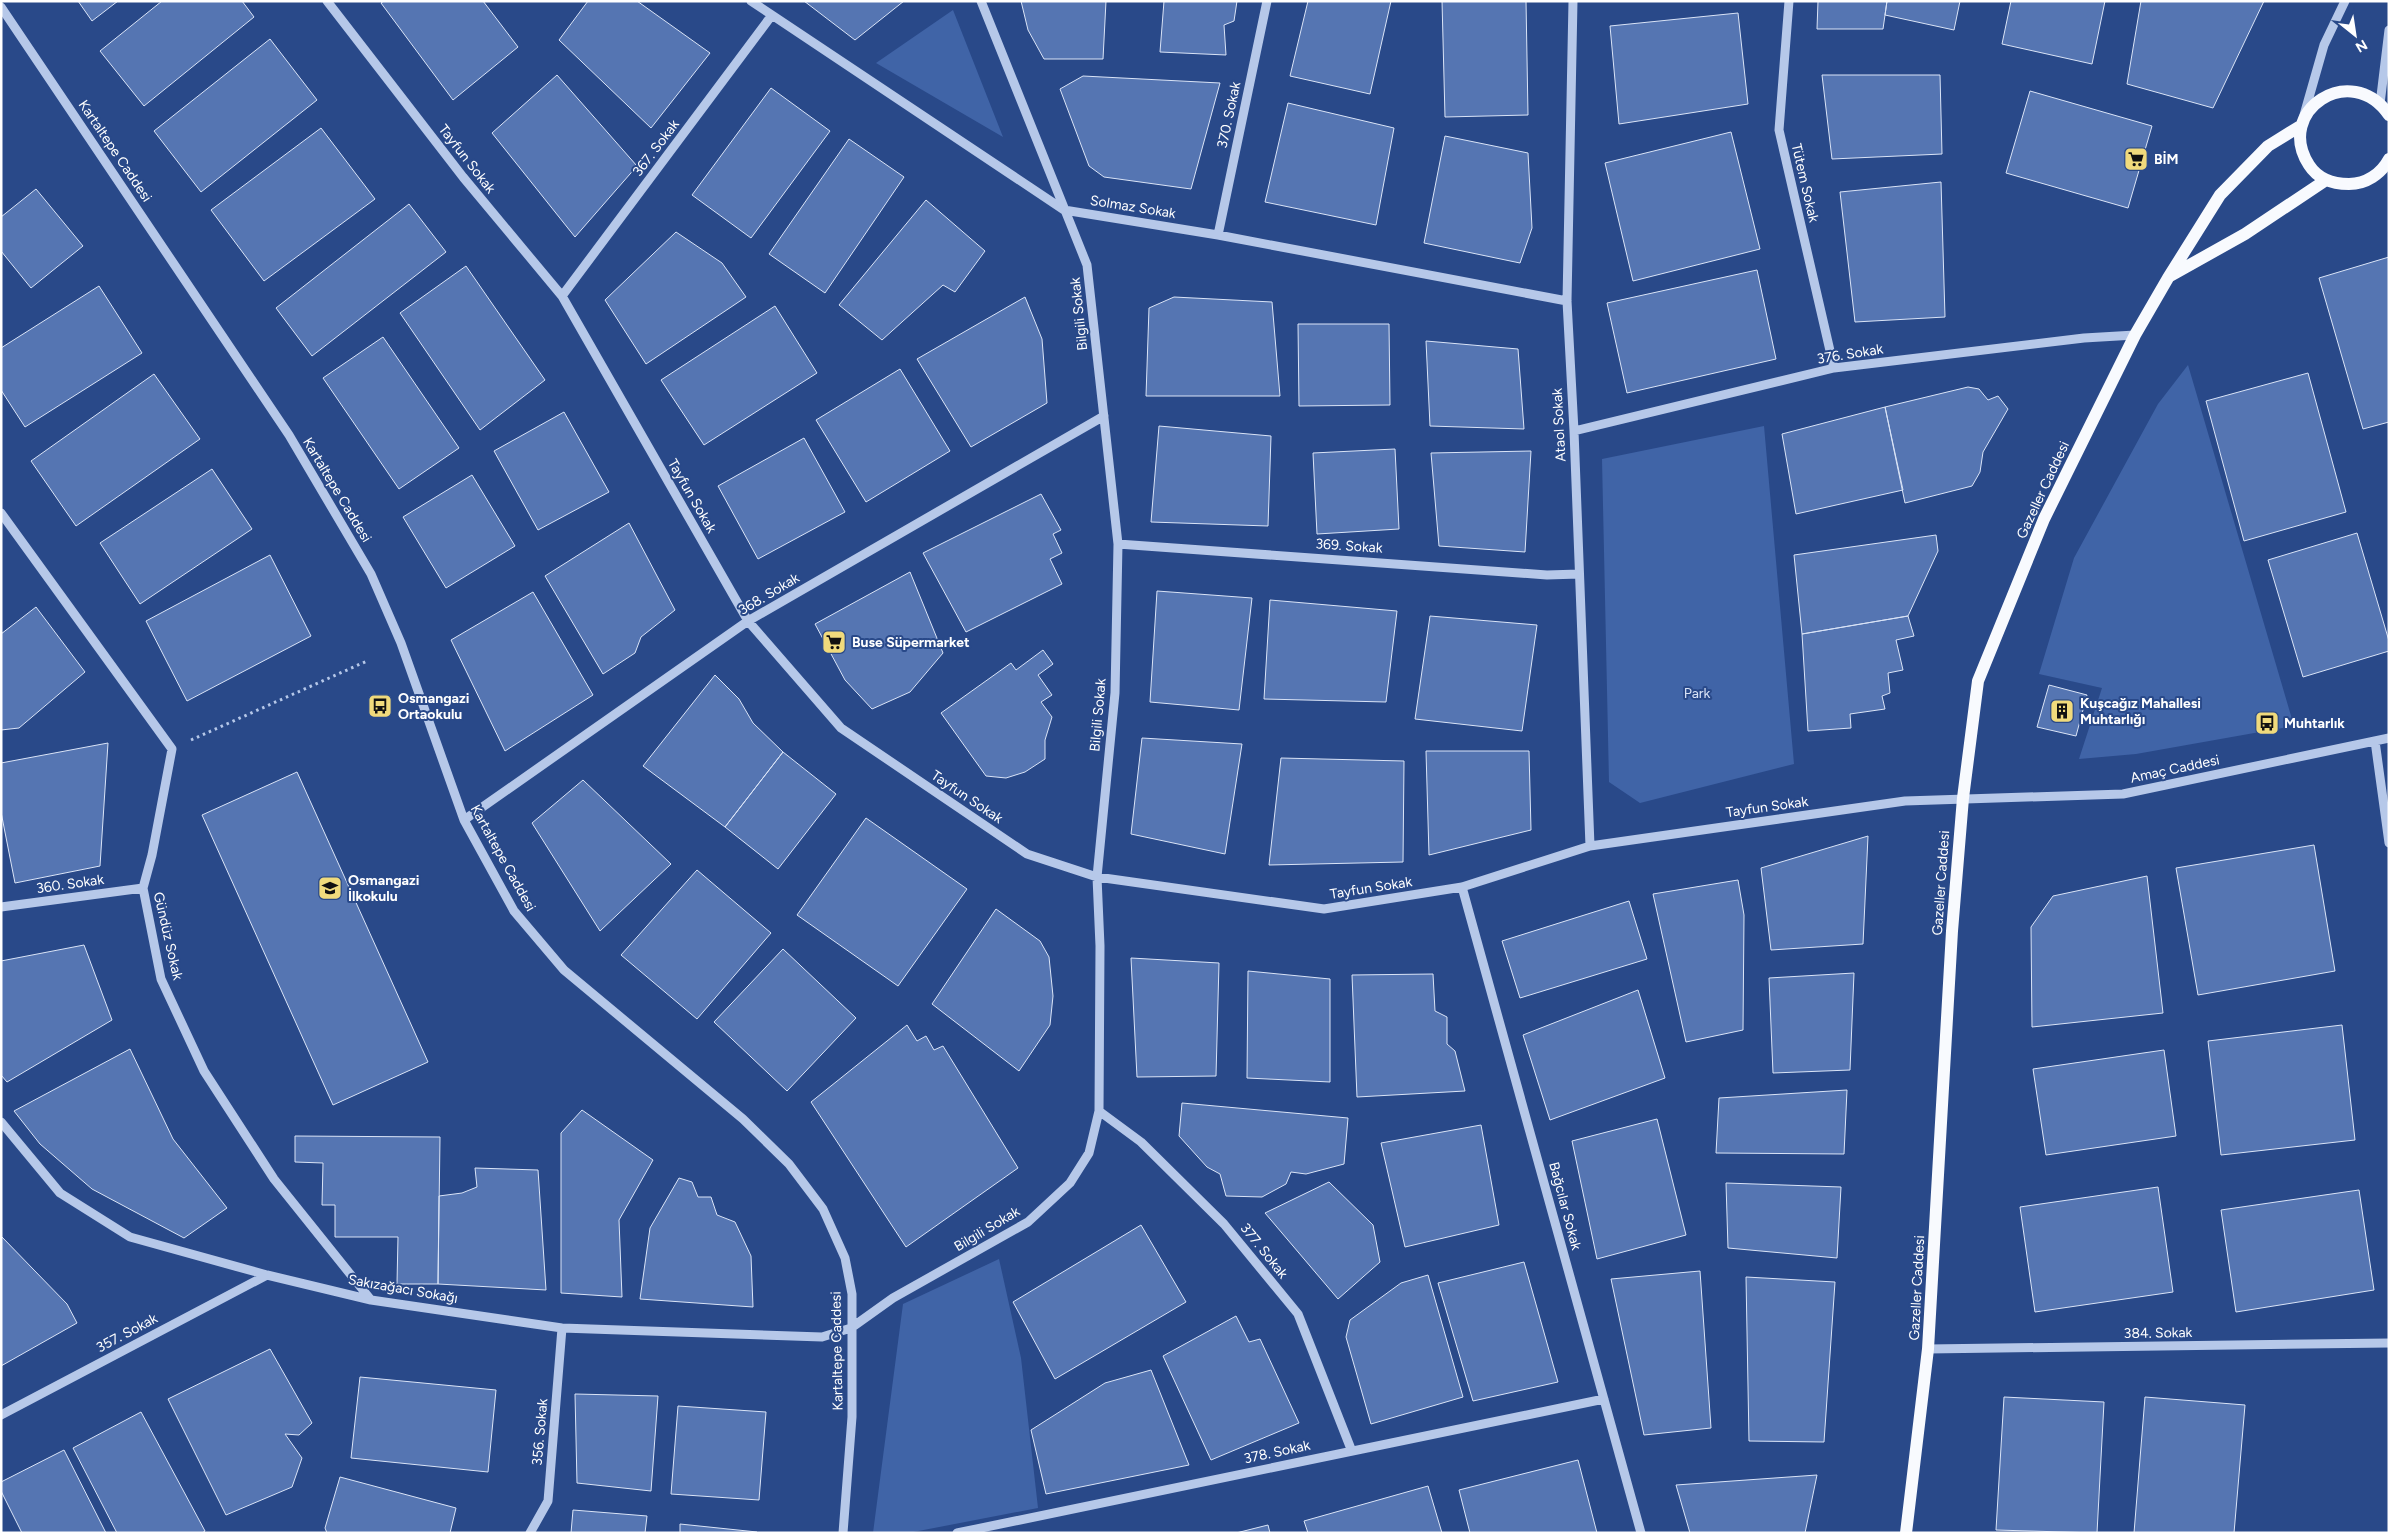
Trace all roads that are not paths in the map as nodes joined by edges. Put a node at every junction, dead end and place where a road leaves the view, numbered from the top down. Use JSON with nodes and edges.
{"nodes":[{"id":1,"x":327,"y":1,"type":"edge"},
{"id":2,"x":751,"y":1,"type":"edge"},
{"id":3,"x":981,"y":1,"type":"edge"},
{"id":4,"x":1267,"y":1,"type":"edge"},
{"id":5,"x":1573,"y":1,"type":"edge"},
{"id":6,"x":1789,"y":1,"type":"edge"},
{"id":7,"x":2345,"y":1,"type":"edge"},
{"id":8,"x":1,"y":7,"type":"edge"},
{"id":9,"x":772,"y":15,"type":"junction"},
{"id":10,"x":2389,"y":30,"type":"edge"},
{"id":11,"x":2384,"y":104,"type":"edge"},
{"id":12,"x":2389,"y":115,"type":"edge"},
{"id":13,"x":2302,"y":125,"type":"junction"},
{"id":14,"x":2388,"y":162,"type":"edge"},
{"id":15,"x":2326,"y":180,"type":"junction"},
{"id":16,"x":1064,"y":210,"type":"junction"},
{"id":17,"x":1218,"y":235,"type":"junction"},
{"id":18,"x":2168,"y":278,"type":"junction"},
{"id":19,"x":562,"y":296,"type":"junction"},
{"id":20,"x":1567,"y":301,"type":"junction"},
{"id":21,"x":2135,"y":335,"type":"junction"},
{"id":22,"x":1834,"y":368,"type":"junction"},
{"id":23,"x":1104,"y":416,"type":"junction"},
{"id":24,"x":1574,"y":432,"type":"junction"},
{"id":25,"x":1,"y":513,"type":"edge"},
{"id":26,"x":1118,"y":544,"type":"junction"},
{"id":27,"x":1579,"y":574,"type":"junction"},
{"id":28,"x":748,"y":621,"type":"junction"},
{"id":29,"x":2389,"y":738,"type":"edge"},
{"id":30,"x":2375,"y":741,"type":"junction"},
{"id":31,"x":1963,"y":798,"type":"junction"},
{"id":32,"x":464,"y":820,"type":"junction"},
{"id":33,"x":2389,"y":843,"type":"edge"},
{"id":34,"x":1590,"y":846,"type":"junction"},
{"id":35,"x":1097,"y":877,"type":"junction"},
{"id":36,"x":1462,"y":887,"type":"junction"},
{"id":37,"x":143,"y":888,"type":"junction"},
{"id":38,"x":1,"y":907,"type":"edge"},
{"id":39,"x":1099,"y":1111,"type":"junction"},
{"id":40,"x":1,"y":1122,"type":"edge"},
{"id":41,"x":267,"y":1275,"type":"junction"},
{"id":42,"x":371,"y":1300,"type":"junction"},
{"id":43,"x":562,"y":1328,"type":"junction"},
{"id":44,"x":851,"y":1328,"type":"junction"},
{"id":45,"x":2389,"y":1343,"type":"edge"},
{"id":46,"x":1928,"y":1350,"type":"junction"},
{"id":47,"x":1604,"y":1398,"type":"junction"},
{"id":48,"x":1,"y":1415,"type":"edge"},
{"id":49,"x":1351,"y":1450,"type":"junction"},
{"id":50,"x":530,"y":1533,"type":"edge"},
{"id":51,"x":843,"y":1533,"type":"edge"},
{"id":52,"x":957,"y":1533,"type":"edge"},
{"id":53,"x":1641,"y":1533,"type":"edge"},
{"id":54,"x":1906,"y":1533,"type":"edge"}],
"edges":[{"from":1,"to":19,"type":"street","name":"Tayfun Sokak"},
{"from":2,"to":9,"type":"street","name":"Solmaz Sokak"},
{"from":3,"to":16,"type":"street","name":"Bilgili Sokak"},
{"from":4,"to":17,"type":"street","name":"370. Sokak"},
{"from":5,"to":20,"type":"street","name":"Ataol Sokak"},
{"from":6,"to":22,"type":"street","name":"Tütem Sokak"},
{"from":7,"to":13,"type":"street"},
{"from":8,"to":32,"type":"street","name":"Kartaltepe Caddesi"},
{"from":9,"to":16,"type":"street","name":"Solmaz Sokak"},
{"from":9,"to":19,"type":"street","name":"367. Sokak"},
{"from":10,"to":11,"type":"street"},
{"from":11,"to":12,"type":"main road"},
{"from":11,"to":13,"type":"main road"},
{"from":13,"to":15,"type":"main road"},
{"from":13,"to":18,"type":"main road","name":"Gazeller Caddesi"},
{"from":14,"to":15,"type":"main road"},
{"from":15,"to":18,"type":"main road"},
{"from":16,"to":17,"type":"street","name":"Solmaz Sokak"},
{"from":16,"to":23,"type":"street","name":"Bilgili Sokak"},
{"from":17,"to":20,"type":"street","name":"Solmaz Sokak"},
{"from":18,"to":21,"type":"main road","name":"Gazeller Caddesi"},
{"from":19,"to":28,"type":"street","name":"Tayfun Sokak"},
{"from":20,"to":24,"type":"street","name":"Ataol Sokak"},
{"from":21,"to":22,"type":"street","name":"376. Sokak"},
{"from":21,"to":31,"type":"main road","name":"Gazeller Caddesi"},
{"from":22,"to":24,"type":"street","name":"376. Sokak"},
{"from":23,"to":26,"type":"street","name":"Bilgili Sokak"},
{"from":23,"to":28,"type":"street","name":"368. Sokak"},
{"from":24,"to":27,"type":"street","name":"Ataol Sokak"},
{"from":25,"to":37,"type":"street","name":"Gündüz Sokak"},
{"from":26,"to":27,"type":"street","name":"369. Sokak"},
{"from":26,"to":35,"type":"street","name":"Bilgili Sokak"},
{"from":27,"to":34,"type":"street","name":"Ataol Sokak"},
{"from":28,"to":32,"type":"street","name":"368. Sokak"},
{"from":28,"to":35,"type":"street","name":"Tayfun Sokak"},
{"from":29,"to":30,"type":"street","name":"Amaç Caddesi"},
{"from":30,"to":31,"type":"street","name":"Amaç Caddesi"},
{"from":30,"to":33,"type":"street"},
{"from":31,"to":34,"type":"street","name":"Tayfun Sokak"},
{"from":31,"to":46,"type":"main road","name":"Gazeller Caddesi"},
{"from":32,"to":44,"type":"street","name":"Kartaltepe Caddesi"},
{"from":34,"to":36,"type":"street","name":"Tayfun Sokak"},
{"from":35,"to":36,"type":"street","name":"Tayfun Sokak"},
{"from":35,"to":39,"type":"street","name":"Bilgili Sokak"},
{"from":36,"to":47,"type":"street","name":"Bağcılar Sokak"},
{"from":37,"to":38,"type":"street","name":"360. Sokak"},
{"from":37,"to":42,"type":"street","name":"Gündüz Sokak"},
{"from":39,"to":44,"type":"street","name":"Bilgili Sokak"},
{"from":39,"to":49,"type":"street","name":"377. Sokak"},
{"from":40,"to":41,"type":"street","name":"Sakızağacı Sokağı"},
{"from":41,"to":42,"type":"street","name":"Sakızağacı Sokağı"},
{"from":41,"to":48,"type":"street","name":"357. Sokak"},
{"from":42,"to":43,"type":"street","name":"Sakızağacı Sokağı"},
{"from":43,"to":44,"type":"street","name":"Sakızağacı Sokağı"},
{"from":43,"to":50,"type":"street","name":"356. Sokak"},
{"from":44,"to":51,"type":"street","name":"Kartaltepe Caddesi"},
{"from":45,"to":46,"type":"street","name":"384. Sokak"},
{"from":46,"to":54,"type":"main road","name":"Gazeller Caddesi"},
{"from":47,"to":49,"type":"street","name":"378. Sokak"},
{"from":47,"to":53,"type":"street","name":"Bağcılar Sokak"},
{"from":49,"to":52,"type":"street","name":"378. Sokak"}]}
